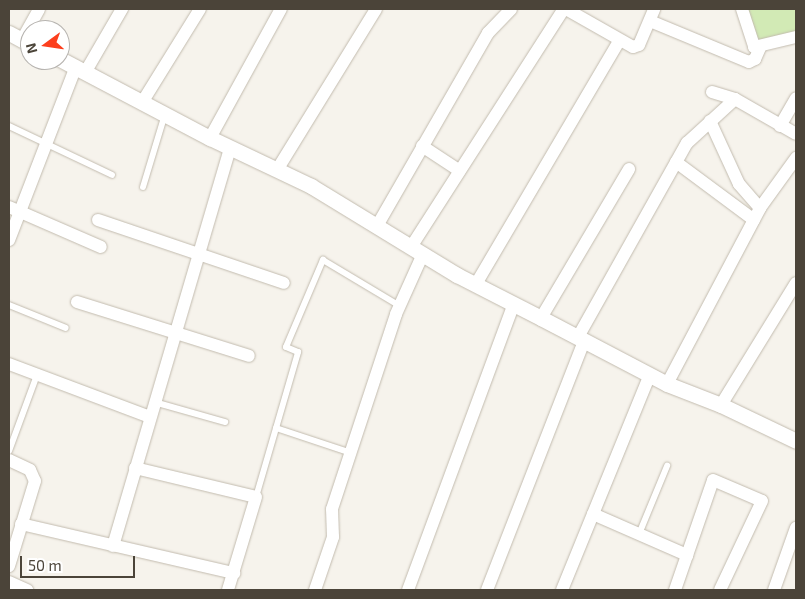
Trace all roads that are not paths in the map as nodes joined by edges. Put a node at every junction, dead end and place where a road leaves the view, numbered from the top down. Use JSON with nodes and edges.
{"nodes":[{"id":1,"x":39,"y":9,"type":"edge"},
{"id":2,"x":122,"y":9,"type":"edge"},
{"id":3,"x":200,"y":9,"type":"edge"},
{"id":4,"x":281,"y":9,"type":"edge"},
{"id":5,"x":376,"y":9,"type":"edge"},
{"id":6,"x":511,"y":9,"type":"edge"},
{"id":7,"x":565,"y":9,"type":"edge"},
{"id":8,"x":742,"y":9,"type":"edge"},
{"id":9,"x":652,"y":15,"type":"edge"},
{"id":10,"x":32,"y":20,"type":"edge"},
{"id":11,"x":796,"y":37,"type":"edge"},
{"id":12,"x":619,"y":41,"type":"junction"},
{"id":13,"x":760,"y":48,"type":"junction"},
{"id":14,"x":70,"y":64,"type":"edge"},
{"id":15,"x":81,"y":69,"type":"junction"},
{"id":16,"x":712,"y":92,"type":"dead end"},
{"id":17,"x":796,"y":98,"type":"edge"},
{"id":18,"x":735,"y":99,"type":"junction"},
{"id":19,"x":143,"y":101,"type":"junction"},
{"id":20,"x":166,"y":114,"type":"junction"},
{"id":21,"x":710,"y":121,"type":"junction"},
{"id":22,"x":9,"y":126,"type":"edge"},
{"id":23,"x":780,"y":126,"type":"junction"},
{"id":24,"x":796,"y":134,"type":"edge"},
{"id":25,"x":210,"y":138,"type":"junction"},
{"id":26,"x":47,"y":142,"type":"junction"},
{"id":27,"x":422,"y":146,"type":"junction"},
{"id":28,"x":230,"y":148,"type":"junction"},
{"id":29,"x":796,"y":158,"type":"edge"},
{"id":30,"x":676,"y":162,"type":"junction"},
{"id":31,"x":630,"y":169,"type":"dead end"},
{"id":32,"x":277,"y":170,"type":"junction"},
{"id":33,"x":460,"y":171,"type":"junction"},
{"id":34,"x":112,"y":175,"type":"dead end"},
{"id":35,"x":143,"y":187,"type":"dead end"},
{"id":36,"x":760,"y":208,"type":"junction"},
{"id":37,"x":14,"y":210,"type":"edge"},
{"id":38,"x":98,"y":220,"type":"dead end"},
{"id":39,"x":754,"y":220,"type":"junction"},
{"id":40,"x":377,"y":226,"type":"junction"},
{"id":41,"x":9,"y":240,"type":"edge"},
{"id":42,"x":101,"y":247,"type":"dead end"},
{"id":43,"x":417,"y":250,"type":"junction"},
{"id":44,"x":198,"y":254,"type":"junction"},
{"id":45,"x":284,"y":283,"type":"dead end"},
{"id":46,"x":796,"y":283,"type":"edge"},
{"id":47,"x":476,"y":284,"type":"junction"},
{"id":48,"x":77,"y":302,"type":"dead end"},
{"id":49,"x":9,"y":304,"type":"edge"},
{"id":50,"x":514,"y":304,"type":"junction"},
{"id":51,"x":400,"y":306,"type":"junction"},
{"id":52,"x":541,"y":318,"type":"junction"},
{"id":53,"x":66,"y":328,"type":"dead end"},
{"id":54,"x":174,"y":333,"type":"junction"},
{"id":55,"x":581,"y":339,"type":"junction"},
{"id":56,"x":249,"y":356,"type":"dead end"},
{"id":57,"x":9,"y":364,"type":"edge"},
{"id":58,"x":650,"y":374,"type":"junction"},
{"id":59,"x":37,"y":376,"type":"junction"},
{"id":60,"x":667,"y":384,"type":"junction"},
{"id":61,"x":154,"y":402,"type":"junction"},
{"id":62,"x":721,"y":404,"type":"junction"},
{"id":63,"x":150,"y":417,"type":"junction"},
{"id":64,"x":225,"y":422,"type":"dead end"},
{"id":65,"x":276,"y":428,"type":"junction"},
{"id":66,"x":796,"y":441,"type":"edge"},
{"id":67,"x":9,"y":452,"type":"edge"},
{"id":68,"x":350,"y":453,"type":"junction"},
{"id":69,"x":9,"y":460,"type":"edge"},
{"id":70,"x":667,"y":466,"type":"dead end"},
{"id":71,"x":135,"y":468,"type":"junction"},
{"id":72,"x":256,"y":496,"type":"junction"},
{"id":73,"x":593,"y":514,"type":"junction"},
{"id":74,"x":21,"y":524,"type":"junction"},
{"id":75,"x":796,"y":528,"type":"edge"},
{"id":76,"x":639,"y":534,"type":"junction"},
{"id":77,"x":113,"y":546,"type":"junction"},
{"id":78,"x":687,"y":555,"type":"junction"},
{"id":79,"x":9,"y":566,"type":"edge"},
{"id":80,"x":234,"y":573,"type":"junction"},
{"id":81,"x":9,"y":582,"type":"edge"},
{"id":82,"x":27,"y":590,"type":"edge"},
{"id":83,"x":228,"y":590,"type":"edge"},
{"id":84,"x":315,"y":590,"type":"edge"},
{"id":85,"x":408,"y":590,"type":"edge"},
{"id":86,"x":487,"y":590,"type":"edge"},
{"id":87,"x":562,"y":590,"type":"edge"},
{"id":88,"x":676,"y":590,"type":"edge"},
{"id":89,"x":720,"y":590,"type":"edge"},
{"id":90,"x":774,"y":590,"type":"edge"}],
"edges":[{"from":1,"to":10,"type":"street"},
{"from":2,"to":15,"type":"street"},
{"from":3,"to":19,"type":"street"},
{"from":4,"to":25,"type":"street"},
{"from":5,"to":32,"type":"street"},
{"from":6,"to":27,"type":"street"},
{"from":7,"to":12,"type":"street"},
{"from":7,"to":33,"type":"street"},
{"from":8,"to":13,"type":"street"},
{"from":9,"to":12,"type":"street"},
{"from":9,"to":13,"type":"street"},
{"from":11,"to":13,"type":"street"},
{"from":12,"to":47,"type":"street"},
{"from":14,"to":15,"type":"street"},
{"from":15,"to":19,"type":"street"},
{"from":15,"to":26,"type":"street"},
{"from":16,"to":18,"type":"street"},
{"from":17,"to":23,"type":"street"},
{"from":18,"to":21,"type":"street"},
{"from":18,"to":23,"type":"street"},
{"from":19,"to":20,"type":"street"},
{"from":20,"to":25,"type":"street"},
{"from":20,"to":35,"type":"lane"},
{"from":21,"to":30,"type":"street"},
{"from":21,"to":36,"type":"street"},
{"from":22,"to":26,"type":"lane"},
{"from":23,"to":24,"type":"street"},
{"from":25,"to":28,"type":"street"},
{"from":26,"to":34,"type":"lane"},
{"from":26,"to":37,"type":"street"},
{"from":27,"to":33,"type":"street"},
{"from":27,"to":40,"type":"street"},
{"from":28,"to":32,"type":"street"},
{"from":28,"to":44,"type":"street"},
{"from":29,"to":36,"type":"street"},
{"from":30,"to":39,"type":"street"},
{"from":30,"to":55,"type":"street"},
{"from":31,"to":52,"type":"street"},
{"from":32,"to":40,"type":"street"},
{"from":33,"to":43,"type":"street"},
{"from":36,"to":39,"type":"street"},
{"from":37,"to":41,"type":"street"},
{"from":37,"to":42,"type":"street"},
{"from":38,"to":44,"type":"street"},
{"from":39,"to":60,"type":"street"},
{"from":40,"to":43,"type":"street"},
{"from":43,"to":47,"type":"street"},
{"from":43,"to":51,"type":"street"},
{"from":44,"to":45,"type":"street"},
{"from":44,"to":54,"type":"street"},
{"from":46,"to":62,"type":"street"},
{"from":47,"to":50,"type":"street"},
{"from":48,"to":54,"type":"street"},
{"from":49,"to":53,"type":"lane"},
{"from":50,"to":52,"type":"street"},
{"from":50,"to":85,"type":"street"},
{"from":51,"to":65,"type":"lane"},
{"from":51,"to":68,"type":"street"},
{"from":52,"to":55,"type":"street"},
{"from":54,"to":56,"type":"street"},
{"from":54,"to":61,"type":"street"},
{"from":55,"to":58,"type":"street"},
{"from":55,"to":86,"type":"street"},
{"from":57,"to":59,"type":"street"},
{"from":58,"to":60,"type":"street"},
{"from":58,"to":73,"type":"street"},
{"from":59,"to":63,"type":"street"},
{"from":59,"to":67,"type":"lane"},
{"from":60,"to":62,"type":"street"},
{"from":61,"to":63,"type":"street"},
{"from":61,"to":64,"type":"lane"},
{"from":62,"to":66,"type":"street"},
{"from":63,"to":71,"type":"street"},
{"from":65,"to":68,"type":"lane"},
{"from":65,"to":72,"type":"lane"},
{"from":68,"to":84,"type":"street"},
{"from":69,"to":74,"type":"street"},
{"from":70,"to":76,"type":"lane"},
{"from":71,"to":72,"type":"street"},
{"from":71,"to":77,"type":"street"},
{"from":72,"to":80,"type":"street"},
{"from":73,"to":76,"type":"street"},
{"from":73,"to":87,"type":"street"},
{"from":74,"to":77,"type":"street"},
{"from":74,"to":79,"type":"street"},
{"from":75,"to":90,"type":"street"},
{"from":76,"to":78,"type":"street"},
{"from":77,"to":80,"type":"street"},
{"from":78,"to":88,"type":"street"},
{"from":78,"to":89,"type":"street"},
{"from":80,"to":83,"type":"street"},
{"from":81,"to":82,"type":"street"}]}
